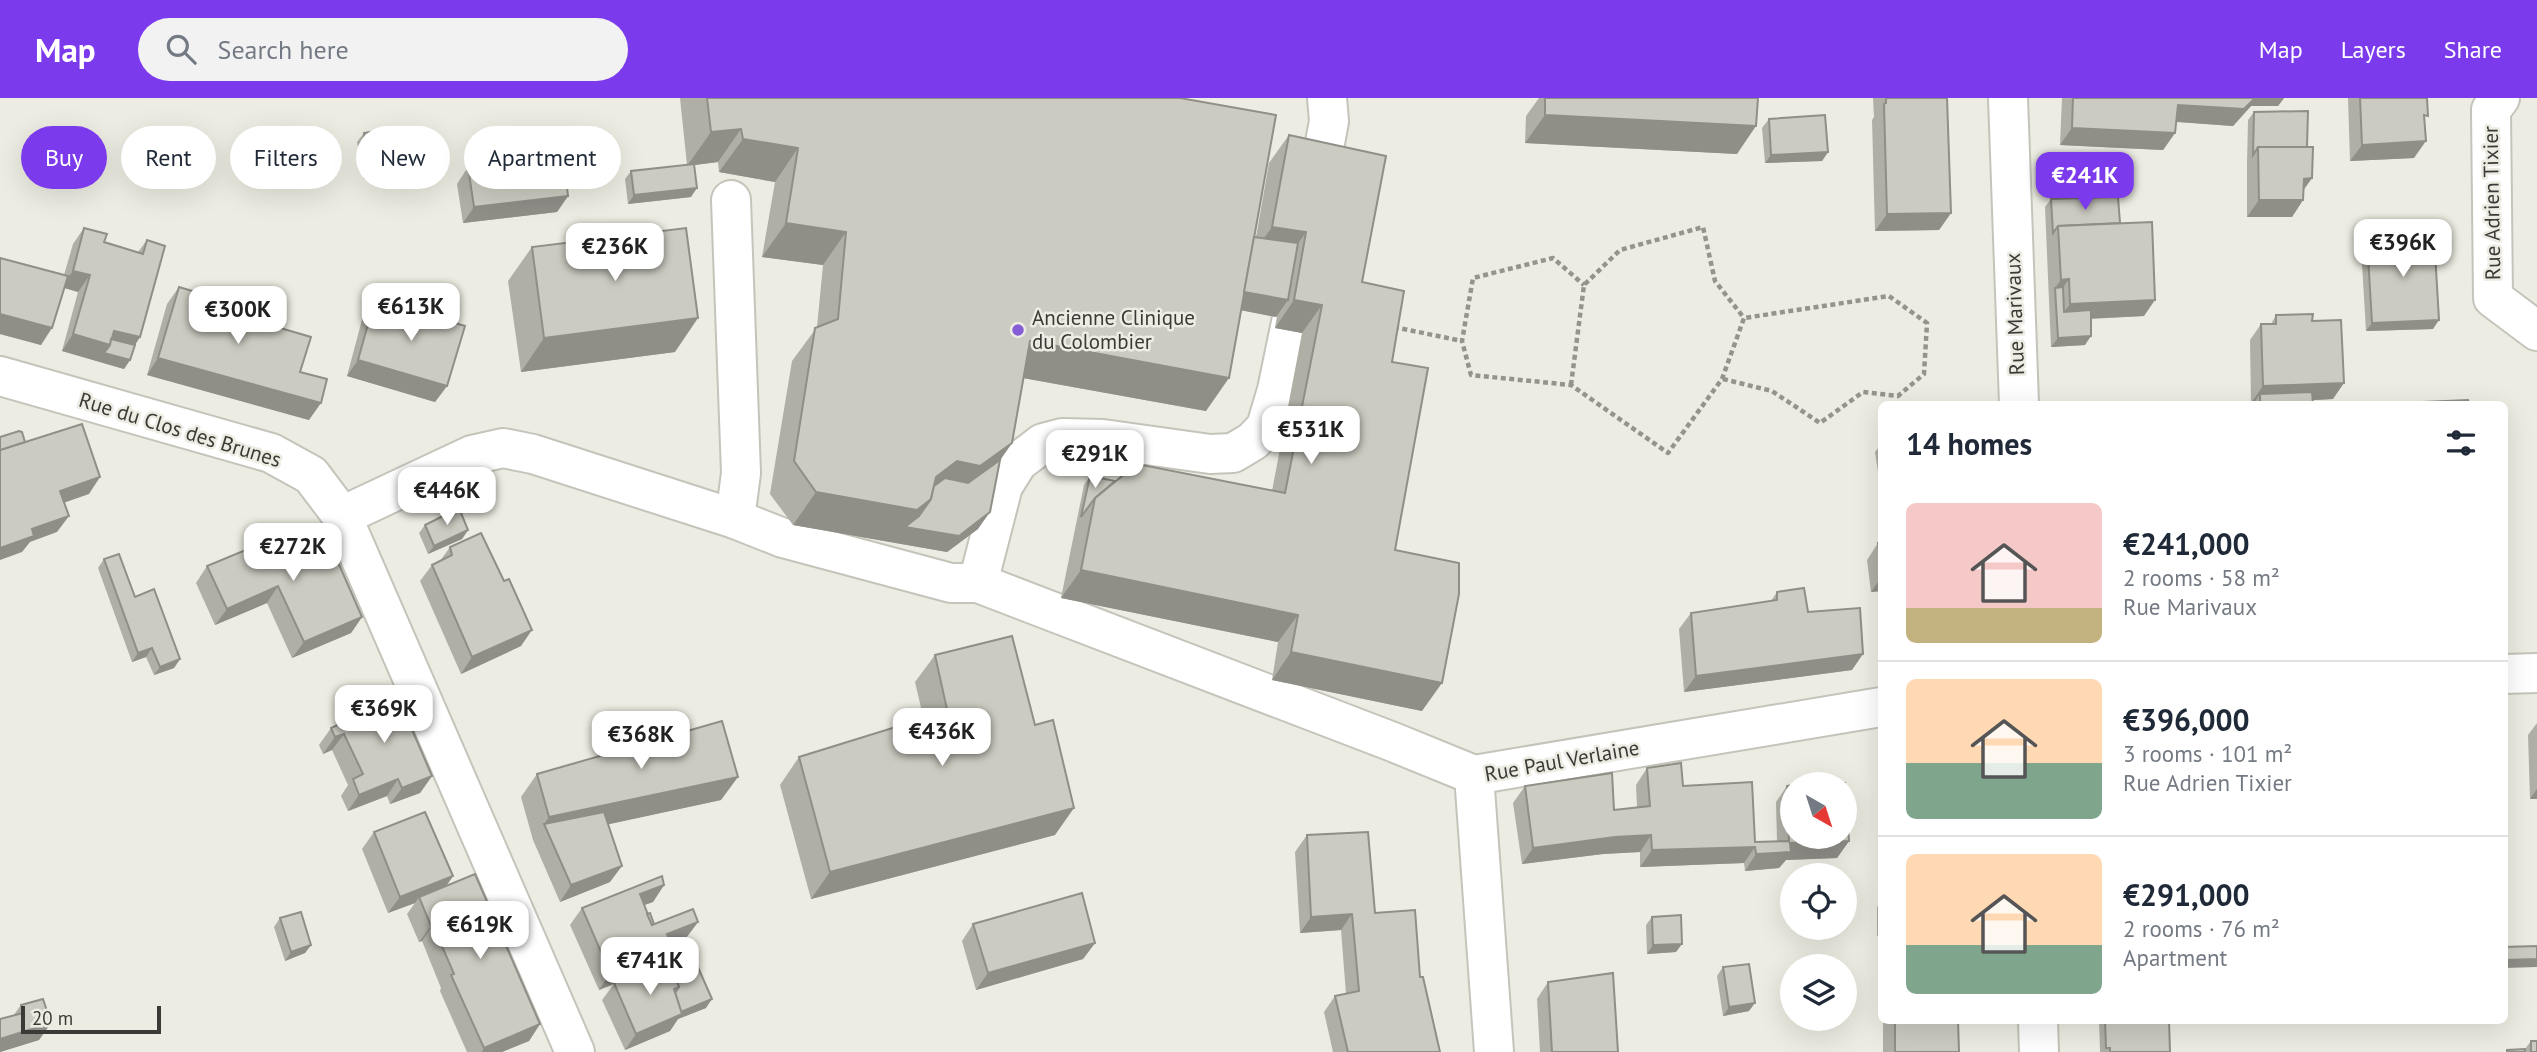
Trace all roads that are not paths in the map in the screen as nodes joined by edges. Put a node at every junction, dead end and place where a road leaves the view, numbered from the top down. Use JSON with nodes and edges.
{"nodes":[{"id":1,"x":1326,"y":98,"type":"edge"},
{"id":2,"x":2008,"y":98,"type":"edge"},
{"id":3,"x":2500,"y":98,"type":"edge"},
{"id":4,"x":731,"y":200,"type":"dead end"},
{"id":5,"x":2537,"y":331,"type":"edge"},
{"id":6,"x":0,"y":376,"type":"edge"},
{"id":7,"x":2019,"y":401,"type":"edge"},
{"id":8,"x":342,"y":516,"type":"junction"},
{"id":9,"x":735,"y":519,"type":"junction"},
{"id":10,"x":978,"y":583,"type":"junction"},
{"id":11,"x":2537,"y":673,"type":"edge"},
{"id":12,"x":2508,"y":674,"type":"edge"},
{"id":13,"x":1400,"y":704,"type":"edge"},
{"id":14,"x":1878,"y":708,"type":"edge"},
{"id":15,"x":1394,"y":742,"type":"junction"},
{"id":16,"x":1474,"y":775,"type":"junction"},
{"id":17,"x":2038,"y":1024,"type":"edge"},
{"id":18,"x":575,"y":1052,"type":"edge"},
{"id":19,"x":1494,"y":1052,"type":"edge"},
{"id":20,"x":2039,"y":1052,"type":"edge"}],
"edges":[{"from":1,"to":10,"type":"street"},
{"from":2,"to":7,"type":"street","name":"Rue Marivaux"},
{"from":3,"to":5,"type":"street","name":"Rue Adrien Tixier"},
{"from":4,"to":9,"type":"street"},
{"from":6,"to":8,"type":"street","name":"Rue du Clos des Brunes"},
{"from":8,"to":9,"type":"street"},
{"from":8,"to":18,"type":"street","name":"Rue du Clos des Brunes"},
{"from":9,"to":10,"type":"street"},
{"from":10,"to":15,"type":"street"},
{"from":11,"to":12,"type":"street"},
{"from":13,"to":15,"type":"street"},
{"from":14,"to":16,"type":"street","name":"Rue Paul Verlaine"},
{"from":15,"to":16,"type":"street"},
{"from":16,"to":19,"type":"street","name":"Rue Paul Verlaine"},
{"from":17,"to":20,"type":"street"}]}
